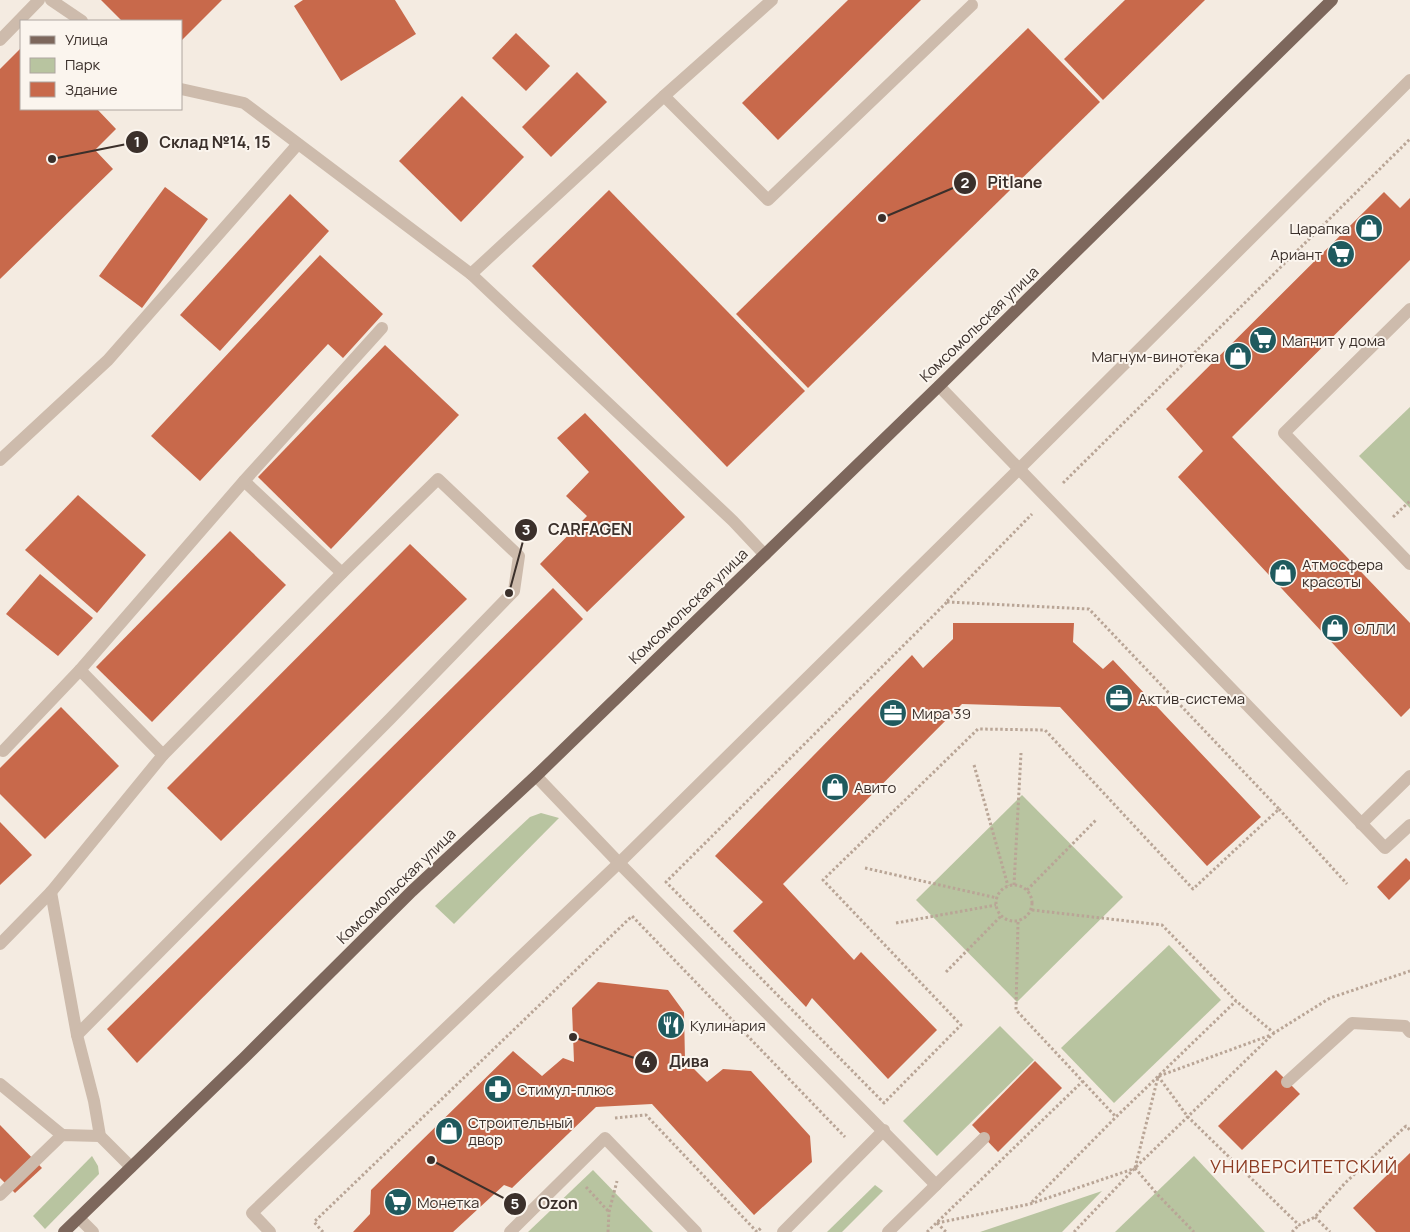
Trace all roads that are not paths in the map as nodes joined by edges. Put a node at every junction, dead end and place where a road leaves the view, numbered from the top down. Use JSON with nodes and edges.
{"nodes":[{"id":1,"x":39,"y":0,"type":"edge"},
{"id":2,"x":51,"y":0,"type":"edge"},
{"id":3,"x":772,"y":0,"type":"edge"},
{"id":4,"x":1332,"y":0,"type":"edge"},
{"id":5,"x":972,"y":5,"type":"dead end"},
{"id":6,"x":81,"y":20,"type":"edge"},
{"id":7,"x":0,"y":40,"type":"edge"},
{"id":8,"x":1410,"y":80,"type":"edge"},
{"id":9,"x":182,"y":88,"type":"edge"},
{"id":10,"x":664,"y":96,"type":"junction"},
{"id":11,"x":298,"y":144,"type":"junction"},
{"id":12,"x":471,"y":274,"type":"junction"},
{"id":13,"x":1410,"y":309,"type":"edge"},
{"id":14,"x":382,"y":328,"type":"dead end"},
{"id":15,"x":939,"y":386,"type":"junction"},
{"id":16,"x":0,"y":460,"type":"edge"},
{"id":17,"x":1018,"y":470,"type":"junction"},
{"id":18,"x":244,"y":481,"type":"junction"},
{"id":19,"x":765,"y":555,"type":"junction"},
{"id":20,"x":1410,"y":564,"type":"edge"},
{"id":21,"x":342,"y":573,"type":"junction"},
{"id":22,"x":80,"y":670,"type":"junction"},
{"id":23,"x":3,"y":751,"type":"dead end"},
{"id":24,"x":164,"y":755,"type":"junction"},
{"id":25,"x":536,"y":776,"type":"junction"},
{"id":26,"x":1410,"y":776,"type":"edge"},
{"id":27,"x":1361,"y":824,"type":"junction"},
{"id":28,"x":1410,"y":825,"type":"edge"},
{"id":29,"x":619,"y":863,"type":"junction"},
{"id":30,"x":50,"y":892,"type":"junction"},
{"id":31,"x":0,"y":944,"type":"edge"},
{"id":32,"x":1410,"y":1032,"type":"edge"},
{"id":33,"x":78,"y":1035,"type":"junction"},
{"id":34,"x":1287,"y":1082,"type":"dead end"},
{"id":35,"x":0,"y":1084,"type":"edge"},
{"id":36,"x":884,"y":1130,"type":"junction"},
{"id":37,"x":62,"y":1135,"type":"junction"},
{"id":38,"x":100,"y":1136,"type":"junction"},
{"id":39,"x":984,"y":1138,"type":"dead end"},
{"id":40,"x":131,"y":1167,"type":"junction"},
{"id":41,"x":936,"y":1185,"type":"junction"},
{"id":42,"x":0,"y":1195,"type":"edge"},
{"id":43,"x":79,"y":1218,"type":"junction"},
{"id":44,"x":64,"y":1232,"type":"edge"},
{"id":45,"x":93,"y":1232,"type":"edge"},
{"id":46,"x":270,"y":1232,"type":"edge"},
{"id":47,"x":510,"y":1232,"type":"edge"},
{"id":48,"x":696,"y":1232,"type":"edge"},
{"id":49,"x":783,"y":1232,"type":"edge"},
{"id":50,"x":888,"y":1232,"type":"edge"}],
"edges":[{"from":1,"to":7,"type":"street"},
{"from":2,"to":6,"type":"street"},
{"from":3,"to":10,"type":"street"},
{"from":4,"to":15,"type":"main road","name":"Комсомольская улица"},
{"from":5,"to":10,"type":"street"},
{"from":8,"to":17,"type":"street"},
{"from":9,"to":11,"type":"street"},
{"from":10,"to":12,"type":"street"},
{"from":11,"to":12,"type":"street"},
{"from":11,"to":16,"type":"street"},
{"from":12,"to":19,"type":"street"},
{"from":13,"to":20,"type":"street"},
{"from":14,"to":18,"type":"street"},
{"from":15,"to":17,"type":"street"},
{"from":15,"to":19,"type":"main road","name":"Комсомольская улица"},
{"from":17,"to":27,"type":"street"},
{"from":17,"to":29,"type":"street"},
{"from":18,"to":21,"type":"street"},
{"from":18,"to":22,"type":"street"},
{"from":19,"to":25,"type":"main road","name":"Комсомольская улица"},
{"from":21,"to":24,"type":"street"},
{"from":21,"to":33,"type":"street"},
{"from":22,"to":23,"type":"street"},
{"from":22,"to":24,"type":"street"},
{"from":24,"to":30,"type":"street"},
{"from":25,"to":29,"type":"street"},
{"from":25,"to":40,"type":"main road","name":"Комсомольская улица"},
{"from":26,"to":27,"type":"street"},
{"from":27,"to":28,"type":"street"},
{"from":29,"to":36,"type":"street"},
{"from":29,"to":46,"type":"street"},
{"from":30,"to":31,"type":"street"},
{"from":30,"to":33,"type":"street"},
{"from":32,"to":34,"type":"street"},
{"from":33,"to":38,"type":"street"},
{"from":35,"to":37,"type":"street"},
{"from":36,"to":41,"type":"street"},
{"from":36,"to":49,"type":"street"},
{"from":37,"to":38,"type":"street"},
{"from":37,"to":42,"type":"street"},
{"from":38,"to":40,"type":"street"},
{"from":39,"to":41,"type":"street"},
{"from":40,"to":43,"type":"main road","name":"Комсомольская улица"},
{"from":41,"to":50,"type":"street"},
{"from":43,"to":44,"type":"main road","name":"Комсомольская улица"},
{"from":43,"to":45,"type":"street"},
{"from":47,"to":48,"type":"street"}]}
